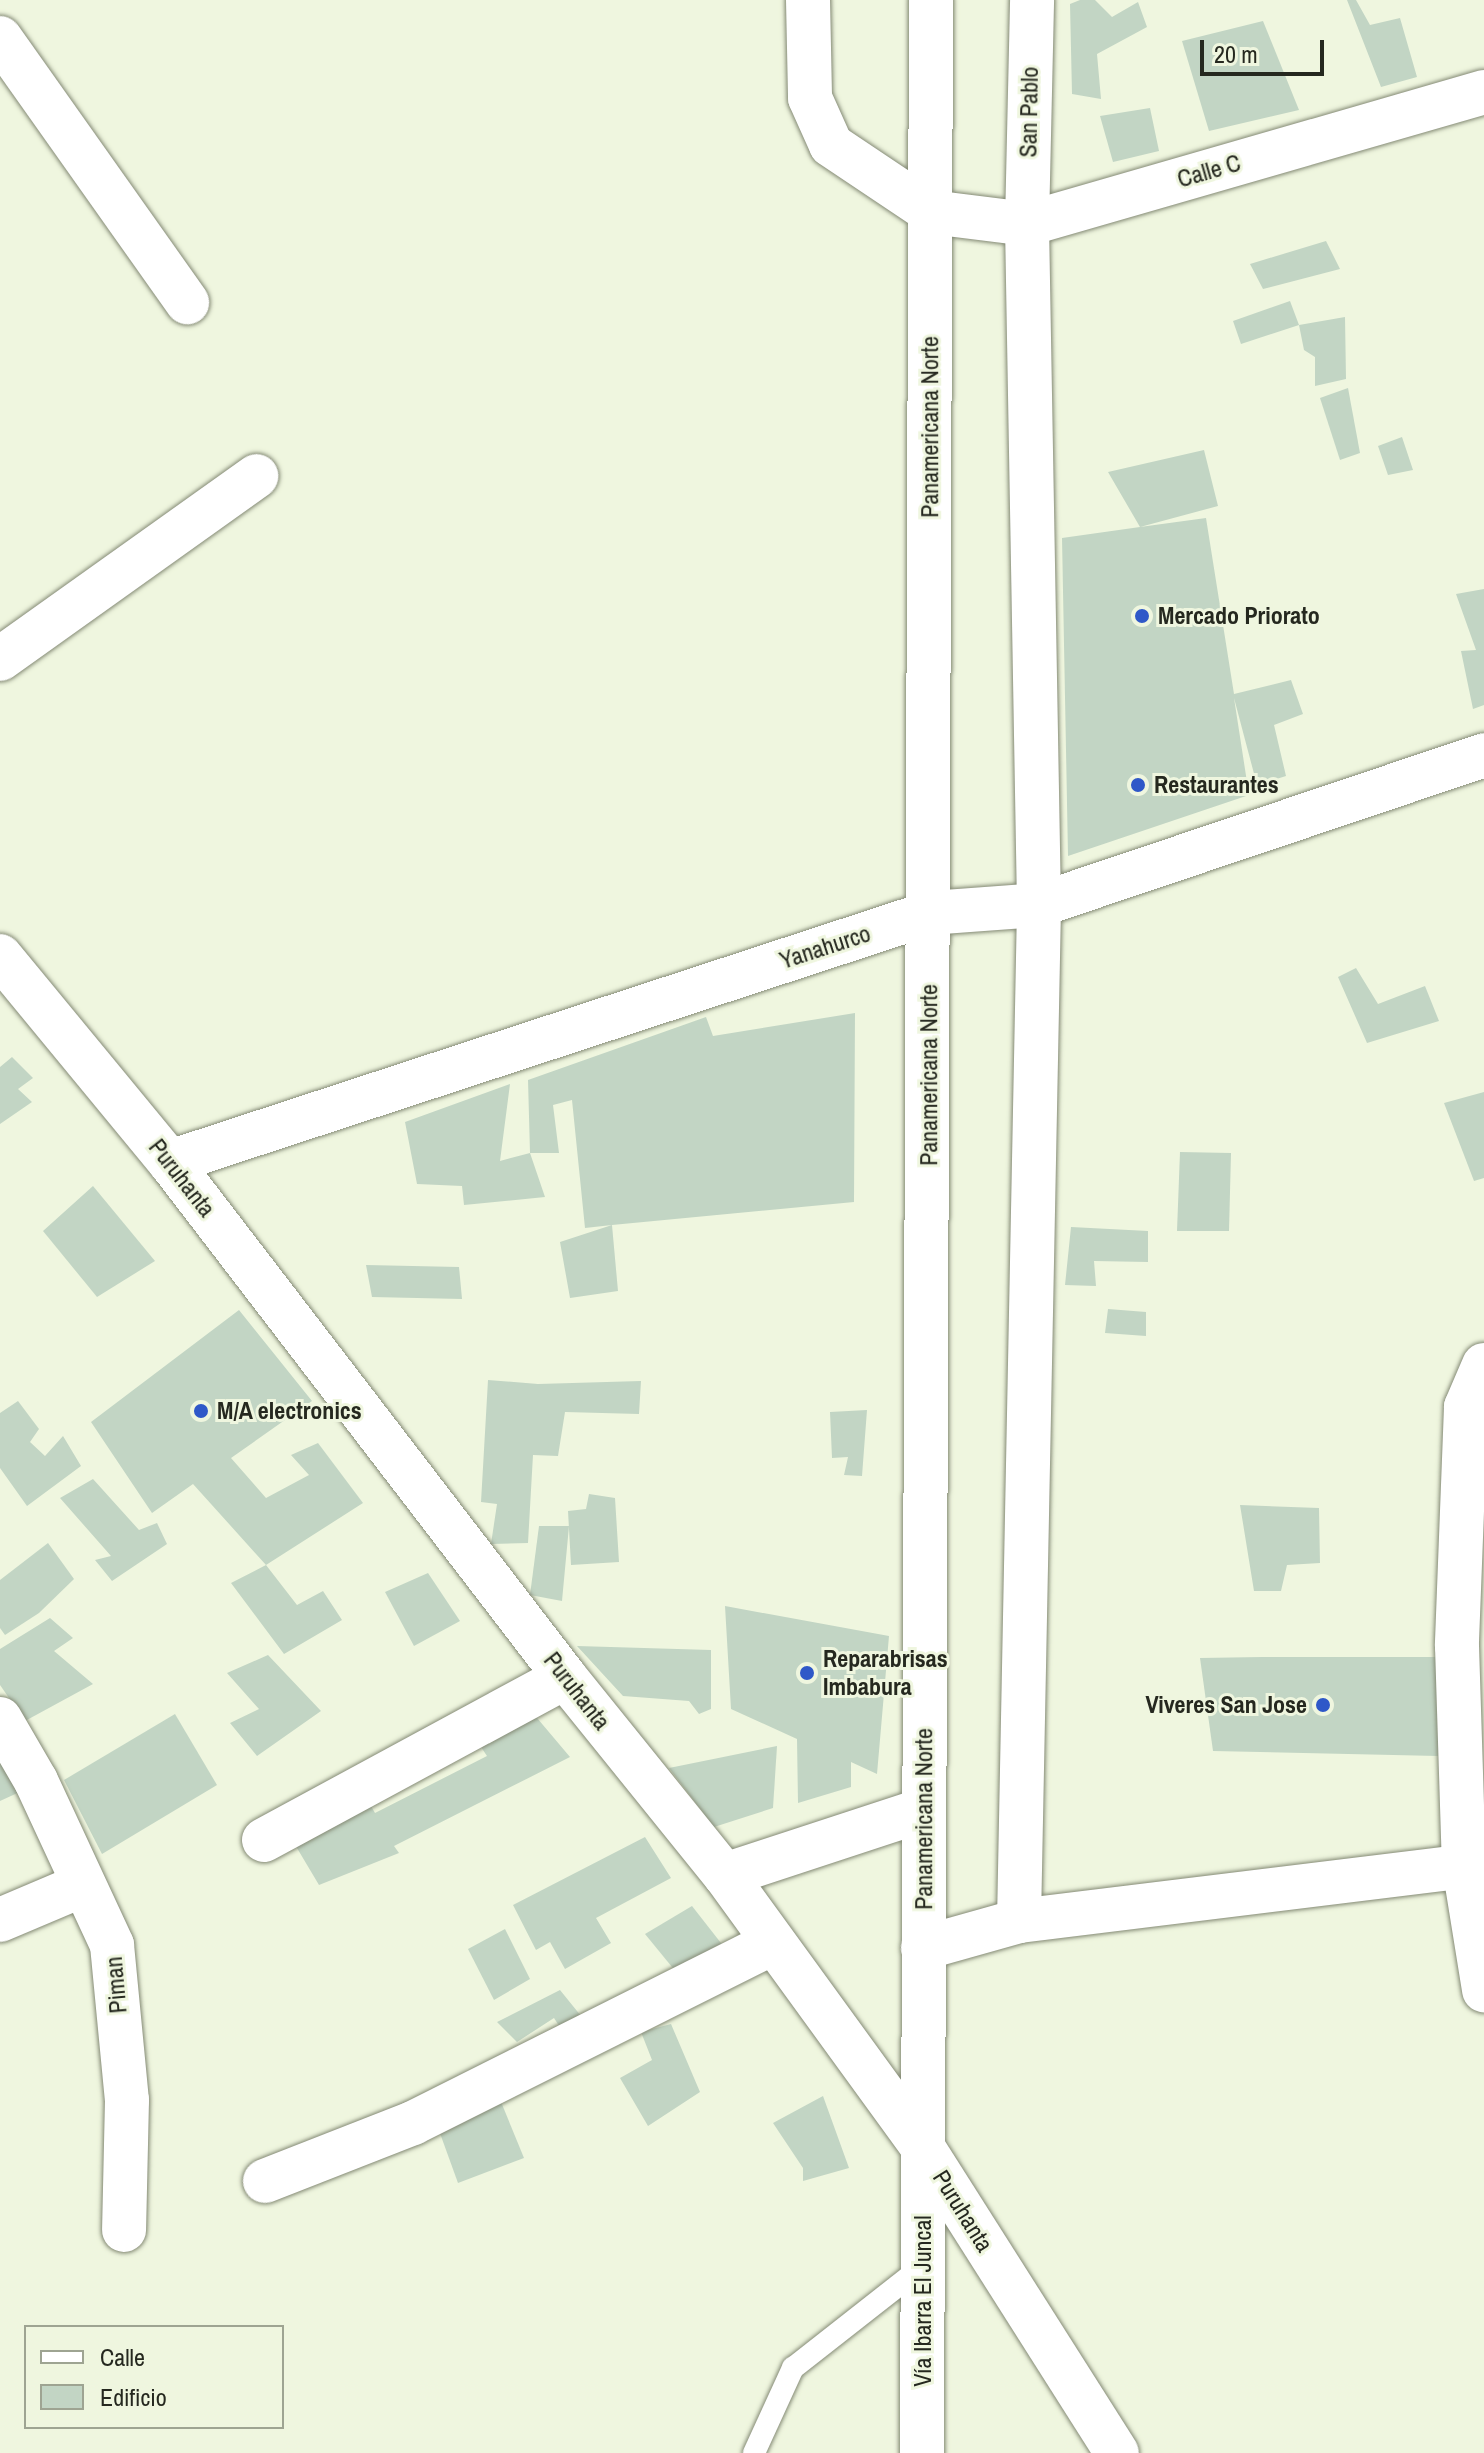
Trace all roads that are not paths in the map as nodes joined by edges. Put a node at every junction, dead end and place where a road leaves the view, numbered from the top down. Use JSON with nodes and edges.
{"nodes":[{"id":1,"x":808,"y":0,"type":"edge"},
{"id":2,"x":931,"y":0,"type":"edge"},
{"id":3,"x":1032,"y":0,"type":"edge"},
{"id":4,"x":0,"y":38,"type":"edge"},
{"id":5,"x":1484,"y":92,"type":"edge"},
{"id":6,"x":931,"y":212,"type":"junction"},
{"id":7,"x":1027,"y":224,"type":"junction"},
{"id":8,"x":187,"y":302,"type":"dead end"},
{"id":9,"x":257,"y":476,"type":"dead end"},
{"id":10,"x":0,"y":659,"type":"edge"},
{"id":11,"x":1484,"y":755,"type":"edge"},
{"id":12,"x":1039,"y":905,"type":"junction"},
{"id":13,"x":930,"y":913,"type":"junction"},
{"id":14,"x":0,"y":956,"type":"edge"},
{"id":15,"x":170,"y":1162,"type":"junction"},
{"id":16,"x":1484,"y":1365,"type":"edge"},
{"id":17,"x":1473,"y":1544,"type":"edge"},
{"id":18,"x":565,"y":1677,"type":"junction"},
{"id":19,"x":0,"y":1719,"type":"edge"},
{"id":20,"x":923,"y":1810,"type":"junction"},
{"id":21,"x":264,"y":1840,"type":"dead end"},
{"id":22,"x":1464,"y":1866,"type":"junction"},
{"id":23,"x":725,"y":1875,"type":"junction"},
{"id":24,"x":80,"y":1886,"type":"junction"},
{"id":25,"x":0,"y":1920,"type":"edge"},
{"id":26,"x":1019,"y":1921,"type":"junction"},
{"id":27,"x":771,"y":1944,"type":"junction"},
{"id":28,"x":923,"y":1948,"type":"junction"},
{"id":29,"x":1484,"y":1990,"type":"edge"},
{"id":30,"x":924,"y":2149,"type":"junction"},
{"id":31,"x":265,"y":2181,"type":"dead end"},
{"id":32,"x":124,"y":2230,"type":"dead end"},
{"id":33,"x":923,"y":2266,"type":"junction"},
{"id":34,"x":754,"y":2453,"type":"edge"},
{"id":35,"x":922,"y":2453,"type":"edge"},
{"id":36,"x":1117,"y":2453,"type":"edge"}],
"edges":[{"from":1,"to":6,"type":"main road"},
{"from":2,"to":6,"type":"main road","name":"Panamericana Norte"},
{"from":3,"to":7,"type":"main road","name":"San Pablo"},
{"from":4,"to":8,"type":"main road"},
{"from":5,"to":7,"type":"main road","name":"Calle C"},
{"from":6,"to":7,"type":"main road","name":"Calle C"},
{"from":6,"to":13,"type":"main road","name":"Panamericana Norte"},
{"from":7,"to":12,"type":"main road","name":"San Pablo"},
{"from":9,"to":10,"type":"main road"},
{"from":11,"to":12,"type":"main road","name":"Yanahurco"},
{"from":12,"to":13,"type":"main road","name":"Yanahurco"},
{"from":12,"to":26,"type":"main road","name":"San Pablo"},
{"from":13,"to":15,"type":"main road","name":"Yanahurco"},
{"from":13,"to":20,"type":"main road","name":"Panamericana Norte"},
{"from":14,"to":15,"type":"main road","name":"Puruhanta"},
{"from":15,"to":18,"type":"main road","name":"Puruhanta"},
{"from":16,"to":17,"type":"main road"},
{"from":17,"to":22,"type":"main road"},
{"from":18,"to":21,"type":"main road"},
{"from":18,"to":23,"type":"main road","name":"Puruhanta"},
{"from":19,"to":24,"type":"main road","name":"Piman"},
{"from":20,"to":23,"type":"main road"},
{"from":20,"to":28,"type":"main road","name":"Panamericana Norte"},
{"from":22,"to":26,"type":"main road"},
{"from":22,"to":29,"type":"main road"},
{"from":23,"to":27,"type":"main road","name":"Puruhanta"},
{"from":24,"to":25,"type":"main road"},
{"from":24,"to":32,"type":"main road","name":"Piman"},
{"from":26,"to":28,"type":"main road"},
{"from":27,"to":30,"type":"main road","name":"Puruhanta"},
{"from":27,"to":31,"type":"main road"},
{"from":28,"to":30,"type":"main road","name":"Panamericana Norte"},
{"from":30,"to":33,"type":"main road","name":"Vía Ibarra El Juncal"},
{"from":30,"to":36,"type":"main road","name":"Puruhanta"},
{"from":33,"to":34,"type":"lane"},
{"from":33,"to":35,"type":"main road","name":"Vía Ibarra El Juncal"}]}
